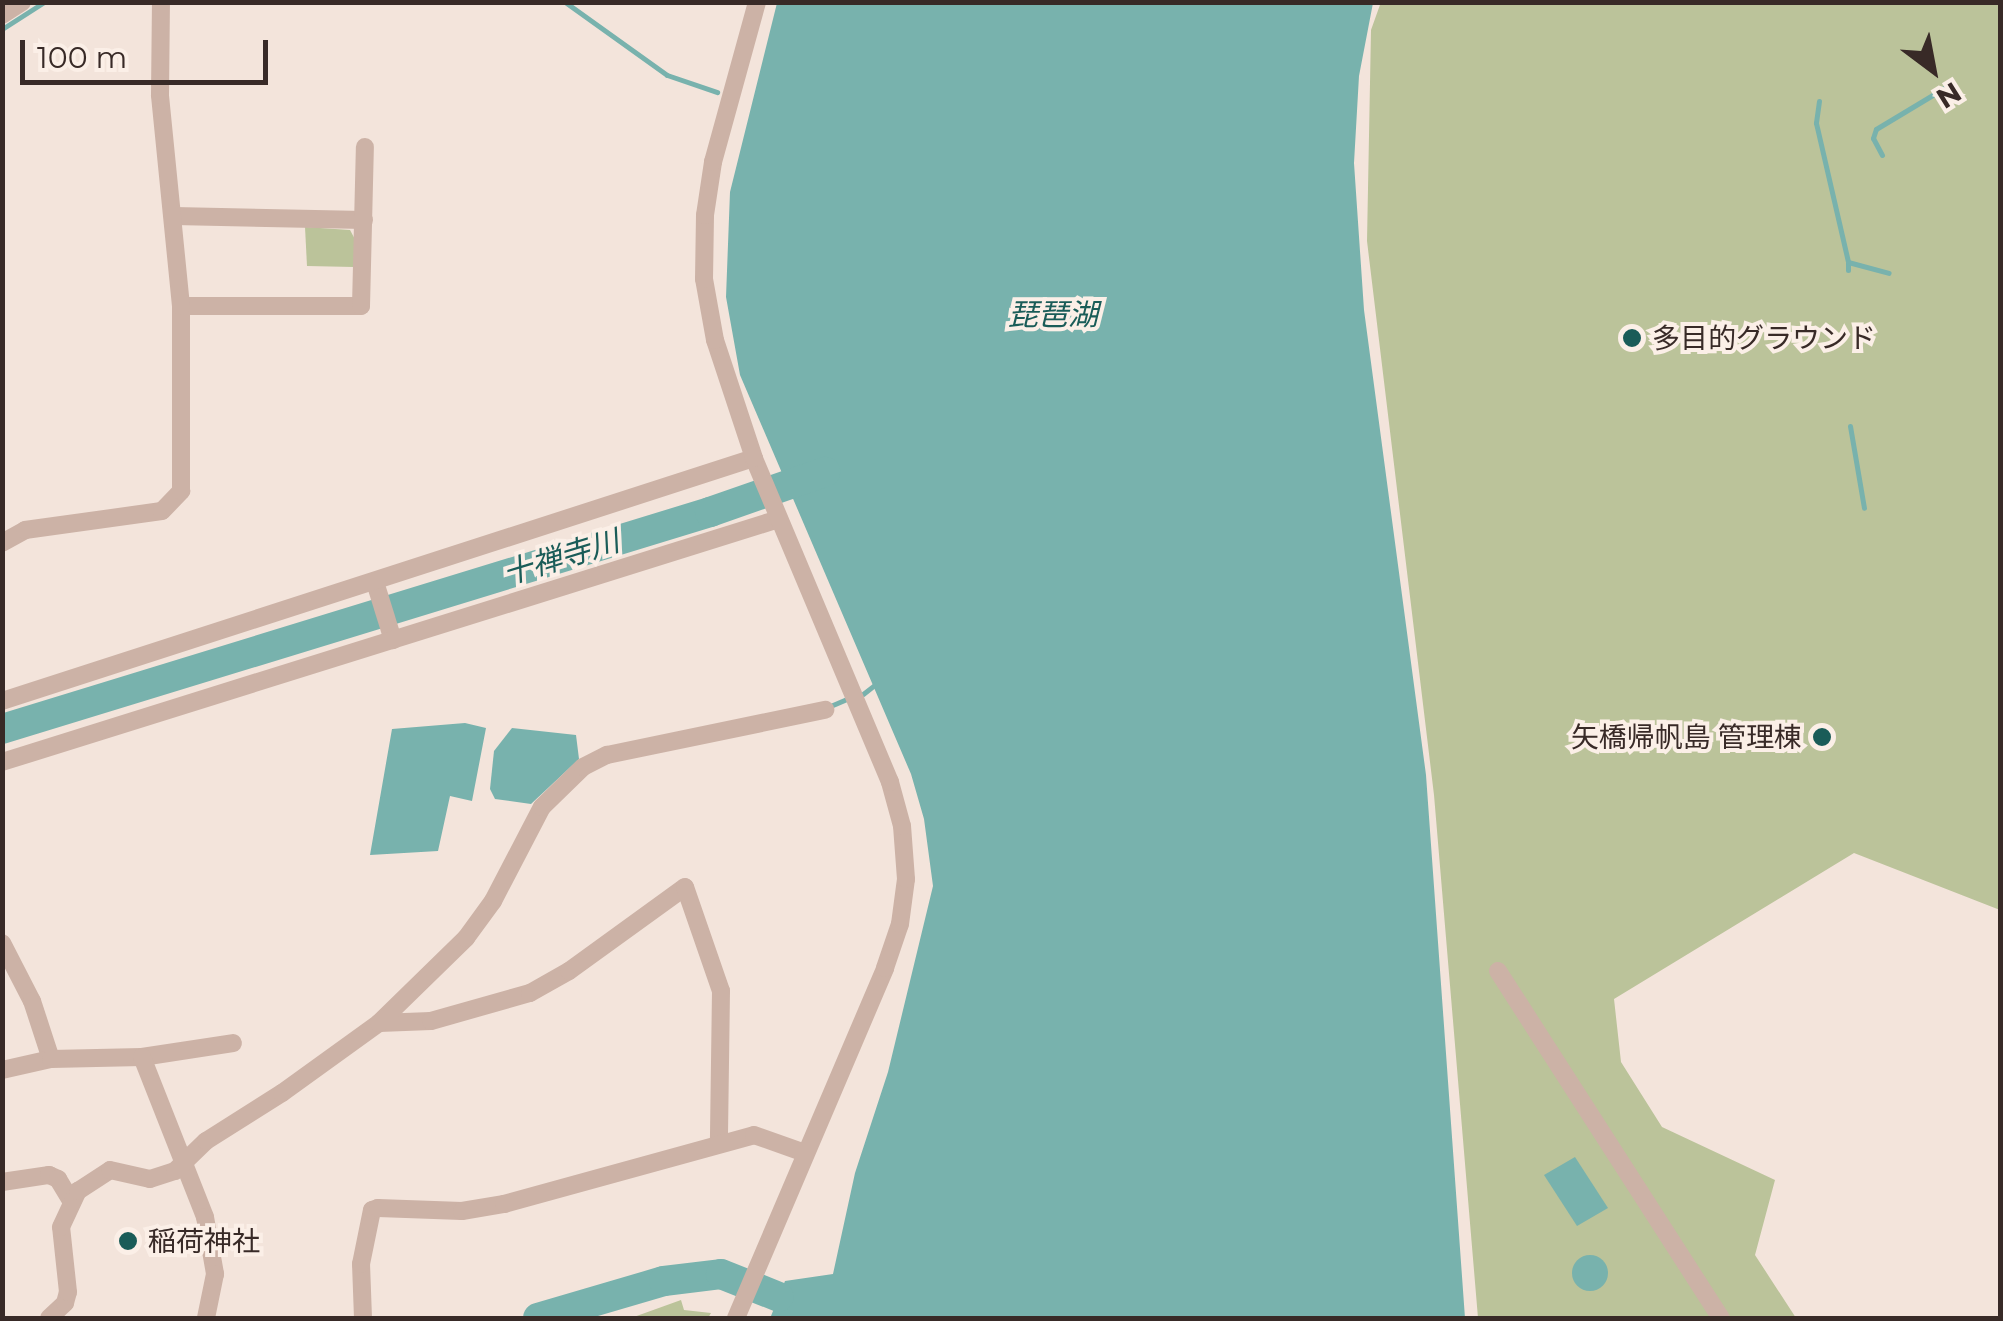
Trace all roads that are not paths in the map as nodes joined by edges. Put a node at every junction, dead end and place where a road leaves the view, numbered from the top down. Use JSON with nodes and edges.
{"nodes":[{"id":1,"x":22,"y":2,"type":"edge"},
{"id":2,"x":162,"y":2,"type":"edge"},
{"id":3,"x":757,"y":2,"type":"edge"},
{"id":4,"x":2,"y":15,"type":"edge"},
{"id":5,"x":365,"y":148,"type":"dead end"},
{"id":6,"x":174,"y":216,"type":"junction"},
{"id":7,"x":364,"y":220,"type":"junction"},
{"id":8,"x":181,"y":306,"type":"junction"},
{"id":9,"x":756,"y":462,"type":"junction"},
{"id":10,"x":778,"y":516,"type":"junction"},
{"id":11,"x":2,"y":543,"type":"edge"},
{"id":12,"x":376,"y":586,"type":"junction"},
{"id":13,"x":392,"y":636,"type":"junction"},
{"id":14,"x":2,"y":701,"type":"edge"},
{"id":15,"x":826,"y":710,"type":"dead end"},
{"id":16,"x":2,"y":762,"type":"edge"},
{"id":17,"x":2,"y":943,"type":"edge"},
{"id":18,"x":1498,"y":970,"type":"dead end"},
{"id":19,"x":378,"y":1023,"type":"junction"},
{"id":20,"x":234,"y":1042,"type":"dead end"},
{"id":21,"x":142,"y":1057,"type":"junction"},
{"id":22,"x":51,"y":1059,"type":"junction"},
{"id":23,"x":2,"y":1070,"type":"edge"},
{"id":24,"x":719,"y":1142,"type":"junction"},
{"id":25,"x":805,"y":1153,"type":"junction"},
{"id":26,"x":183,"y":1164,"type":"junction"},
{"id":27,"x":2,"y":1182,"type":"edge"},
{"id":28,"x":71,"y":1201,"type":"junction"},
{"id":29,"x":49,"y":1318,"type":"edge"},
{"id":30,"x":206,"y":1318,"type":"edge"},
{"id":31,"x":363,"y":1318,"type":"edge"},
{"id":32,"x":736,"y":1318,"type":"edge"},
{"id":33,"x":1721,"y":1318,"type":"edge"}],
"edges":[{"from":1,"to":4,"type":"street"},
{"from":2,"to":6,"type":"street"},
{"from":3,"to":9,"type":"street"},
{"from":5,"to":7,"type":"street"},
{"from":6,"to":7,"type":"street"},
{"from":6,"to":8,"type":"street"},
{"from":7,"to":8,"type":"street"},
{"from":8,"to":11,"type":"street"},
{"from":9,"to":10,"type":"street"},
{"from":9,"to":12,"type":"street"},
{"from":10,"to":13,"type":"street"},
{"from":10,"to":25,"type":"street"},
{"from":12,"to":13,"type":"street"},
{"from":12,"to":14,"type":"street"},
{"from":13,"to":16,"type":"street"},
{"from":15,"to":19,"type":"street"},
{"from":17,"to":22,"type":"street"},
{"from":18,"to":33,"type":"street"},
{"from":19,"to":24,"type":"street"},
{"from":19,"to":26,"type":"street"},
{"from":20,"to":21,"type":"street"},
{"from":21,"to":22,"type":"street"},
{"from":21,"to":26,"type":"street"},
{"from":22,"to":23,"type":"street"},
{"from":24,"to":25,"type":"street"},
{"from":24,"to":31,"type":"street"},
{"from":25,"to":32,"type":"street"},
{"from":26,"to":28,"type":"street"},
{"from":26,"to":30,"type":"street"},
{"from":27,"to":28,"type":"street"},
{"from":28,"to":29,"type":"street"}]}
